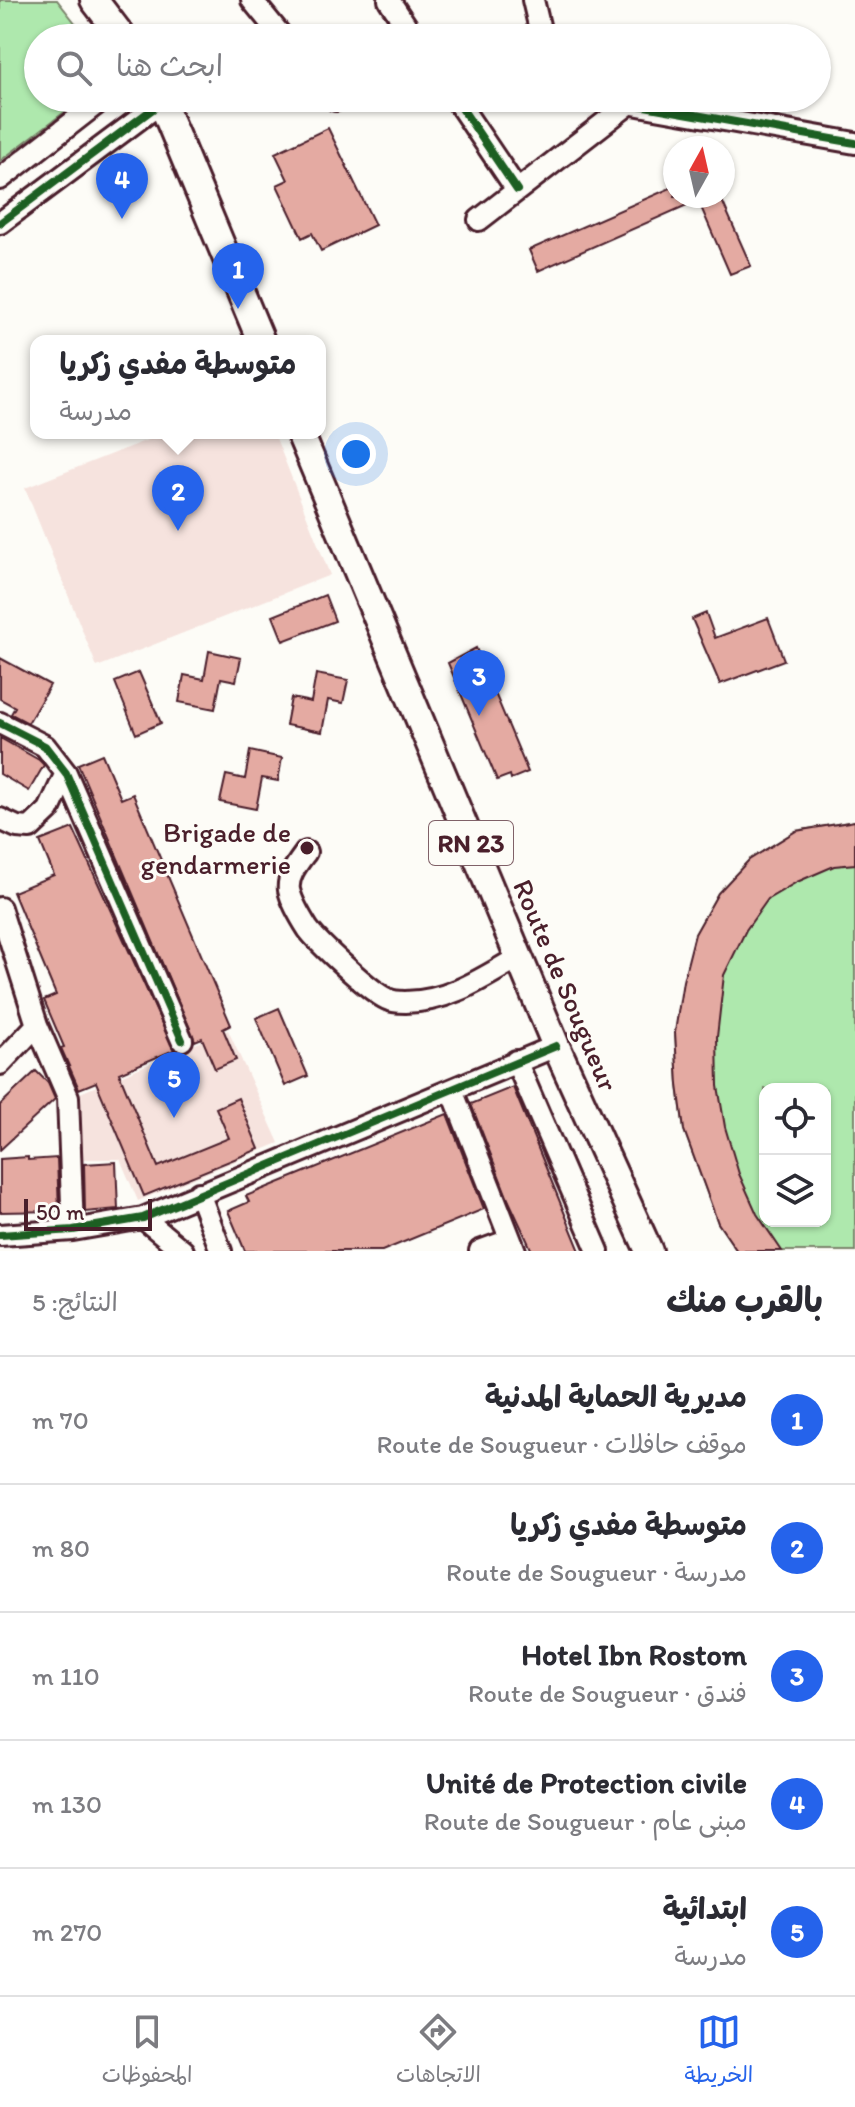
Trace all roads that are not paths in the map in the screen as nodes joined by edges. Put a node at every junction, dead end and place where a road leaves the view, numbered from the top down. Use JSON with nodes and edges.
{"nodes":[{"id":1,"x":94,"y":0,"type":"edge"},
{"id":2,"x":252,"y":0,"type":"edge"},
{"id":3,"x":389,"y":0,"type":"edge"},
{"id":4,"x":533,"y":0,"type":"edge"},
{"id":5,"x":112,"y":24,"type":"edge"},
{"id":6,"x":272,"y":24,"type":"edge"},
{"id":7,"x":405,"y":24,"type":"edge"},
{"id":8,"x":539,"y":24,"type":"edge"},
{"id":9,"x":86,"y":112,"type":"edge"},
{"id":10,"x":145,"y":112,"type":"edge"},
{"id":11,"x":166,"y":112,"type":"edge"},
{"id":12,"x":464,"y":112,"type":"edge"},
{"id":13,"x":618,"y":112,"type":"edge"},
{"id":14,"x":681,"y":112,"type":"edge"},
{"id":15,"x":855,"y":143,"type":"edge"},
{"id":16,"x":0,"y":179,"type":"edge"},
{"id":17,"x":517,"y":190,"type":"junction"},
{"id":18,"x":479,"y":220,"type":"dead end"},
{"id":19,"x":0,"y":223,"type":"edge"},
{"id":20,"x":259,"y":335,"type":"edge"},
{"id":21,"x":303,"y":439,"type":"edge"},
{"id":22,"x":0,"y":723,"type":"edge"},
{"id":23,"x":66,"y":773,"type":"junction"},
{"id":24,"x":0,"y":819,"type":"edge"},
{"id":25,"x":306,"y":852,"type":"dead end"},
{"id":26,"x":0,"y":908,"type":"edge"},
{"id":27,"x":519,"y":957,"type":"junction"},
{"id":28,"x":37,"y":1025,"type":"junction"},
{"id":29,"x":182,"y":1040,"type":"dead end"},
{"id":30,"x":556,"y":1046,"type":"junction"},
{"id":31,"x":516,"y":1061,"type":"junction"},
{"id":32,"x":0,"y":1064,"type":"edge"},
{"id":33,"x":452,"y":1090,"type":"junction"},
{"id":34,"x":199,"y":1193,"type":"junction"},
{"id":35,"x":143,"y":1218,"type":"junction"},
{"id":36,"x":73,"y":1230,"type":"junction"},
{"id":37,"x":0,"y":1235,"type":"edge"},
{"id":38,"x":512,"y":1245,"type":"edge"},
{"id":39,"x":183,"y":1251,"type":"edge"},
{"id":40,"x":221,"y":1251,"type":"edge"},
{"id":41,"x":480,"y":1251,"type":"edge"},
{"id":42,"x":598,"y":1251,"type":"edge"},
{"id":43,"x":649,"y":1251,"type":"edge"}],
"edges":[{"from":1,"to":5,"type":"main road"},
{"from":2,"to":6,"type":"street"},
{"from":3,"to":7,"type":"street"},
{"from":4,"to":8,"type":"street"},
{"from":9,"to":16,"type":"street"},
{"from":10,"to":19,"type":"street"},
{"from":11,"to":20,"type":"main road"},
{"from":12,"to":17,"type":"street"},
{"from":13,"to":17,"type":"street"},
{"from":14,"to":15,"type":"street"},
{"from":17,"to":18,"type":"street"},
{"from":21,"to":27,"type":"main road","name":"Route de Sougueur","number":"RN 23"},
{"from":22,"to":23,"type":"street"},
{"from":23,"to":24,"type":"street"},
{"from":23,"to":29,"type":"street"},
{"from":25,"to":27,"type":"street"},
{"from":26,"to":28,"type":"street"},
{"from":27,"to":30,"type":"main road","name":"Route de Sougueur","number":"RN 23"},
{"from":28,"to":32,"type":"street"},
{"from":28,"to":36,"type":"street"},
{"from":30,"to":31,"type":"street"},
{"from":30,"to":43,"type":"main road","name":"Route de Sougueur","number":"RN 23"},
{"from":31,"to":33,"type":"street"},
{"from":31,"to":42,"type":"street"},
{"from":33,"to":34,"type":"street"},
{"from":33,"to":38,"type":"street"},
{"from":34,"to":35,"type":"street"},
{"from":34,"to":40,"type":"street"},
{"from":35,"to":36,"type":"street"},
{"from":35,"to":39,"type":"street"},
{"from":36,"to":37,"type":"street"},
{"from":38,"to":41,"type":"street"}]}
